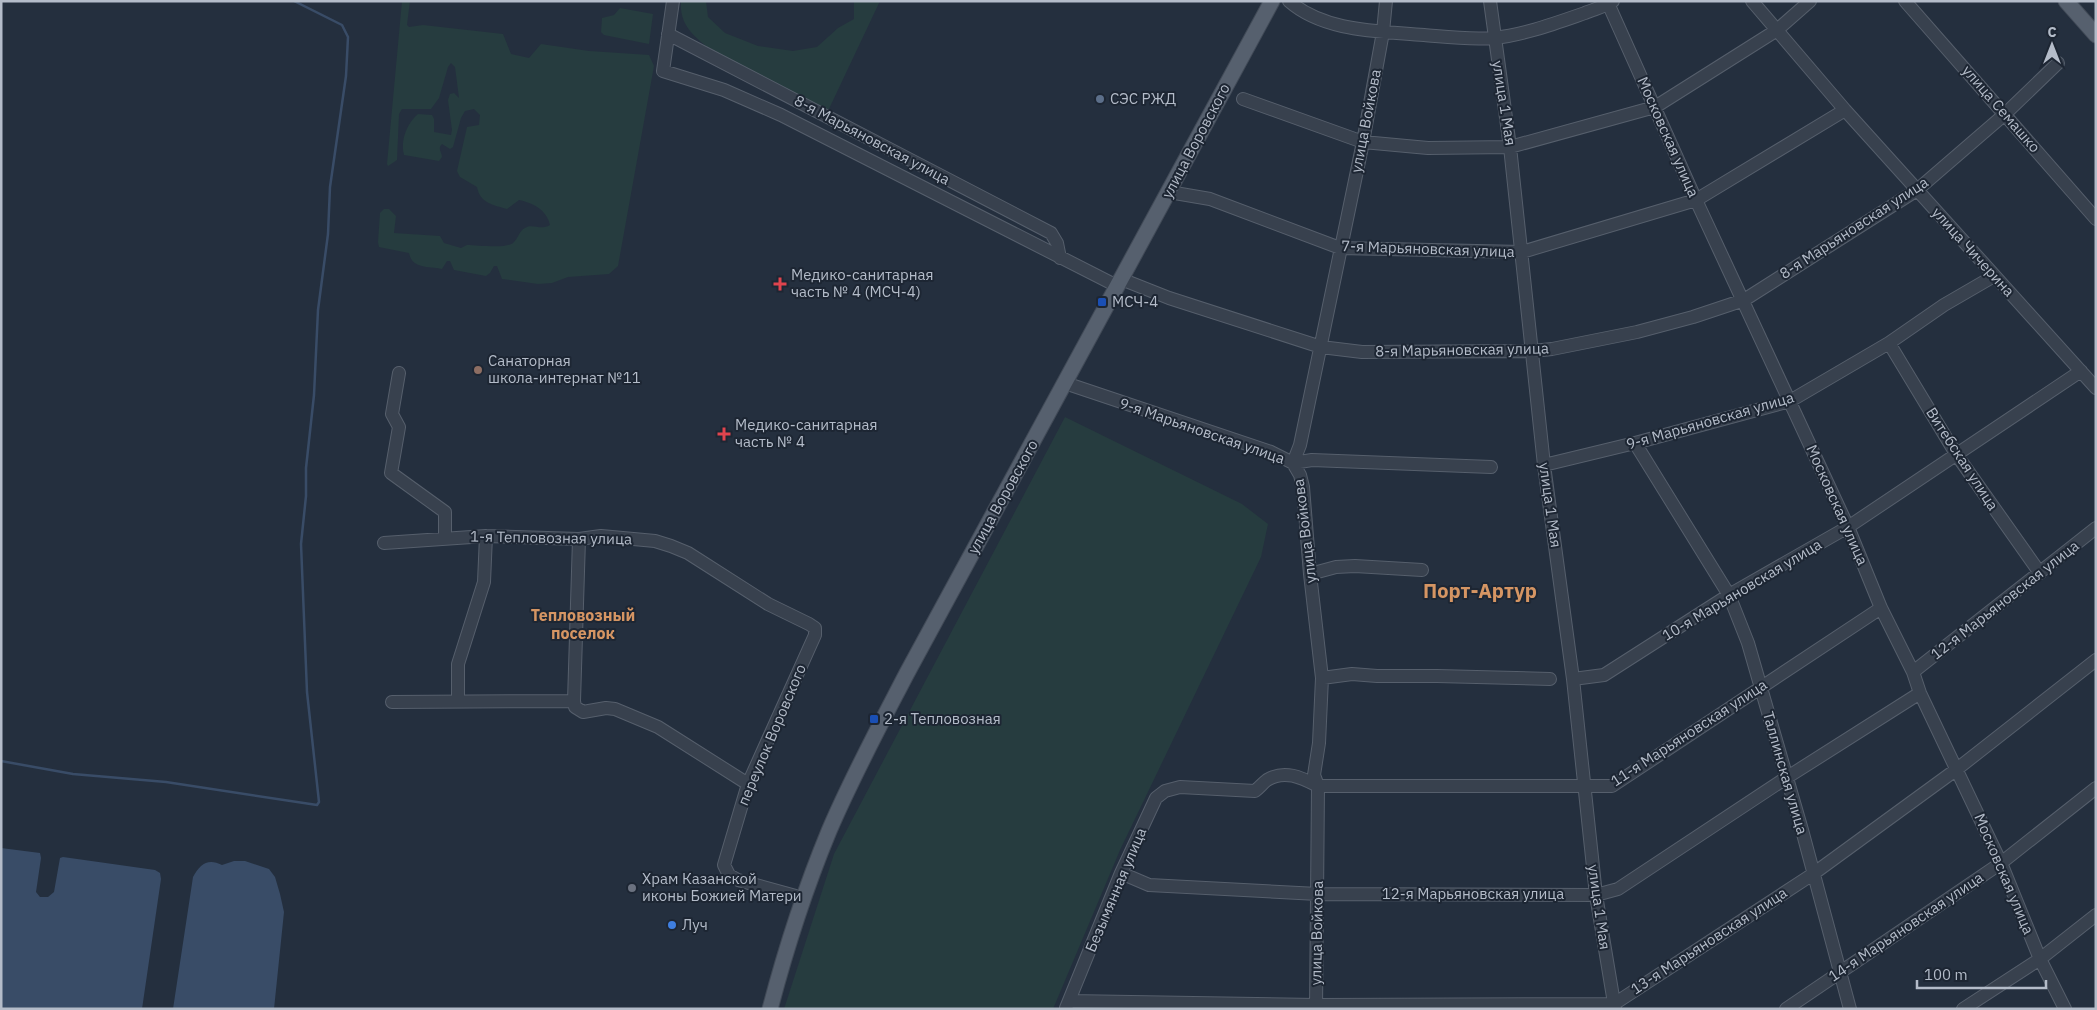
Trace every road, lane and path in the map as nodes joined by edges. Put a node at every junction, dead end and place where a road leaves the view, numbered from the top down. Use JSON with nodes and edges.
{"nodes":[{"id":1,"x":1272,"y":1,"type":"edge"},
{"id":2,"x":1289,"y":1,"type":"edge"},
{"id":3,"x":1386,"y":1,"type":"edge"},
{"id":4,"x":1490,"y":1,"type":"edge"},
{"id":5,"x":1752,"y":1,"type":"edge"},
{"id":6,"x":1810,"y":1,"type":"edge"},
{"id":7,"x":1904,"y":1,"type":"edge"},
{"id":8,"x":2066,"y":1,"type":"edge"},
{"id":9,"x":1609,"y":2,"type":"edge"},
{"id":10,"x":670,"y":4,"type":"edge"},
{"id":11,"x":1777,"y":30,"type":"junction"},
{"id":12,"x":2094,"y":31,"type":"edge"},
{"id":13,"x":1383,"y":32,"type":"junction"},
{"id":14,"x":668,"y":34,"type":"junction"},
{"id":15,"x":1494,"y":38,"type":"junction"},
{"id":16,"x":2058,"y":63,"type":"dead end"},
{"id":17,"x":1243,"y":99,"type":"dead end"},
{"id":18,"x":1655,"y":107,"type":"junction"},
{"id":19,"x":1845,"y":110,"type":"junction"},
{"id":20,"x":2005,"y":114,"type":"junction"},
{"id":21,"x":1363,"y":142,"type":"junction"},
{"id":22,"x":1510,"y":147,"type":"junction"},
{"id":23,"x":1917,"y":190,"type":"junction"},
{"id":24,"x":1168,"y":192,"type":"junction"},
{"id":25,"x":1696,"y":200,"type":"junction"},
{"id":26,"x":2096,"y":218,"type":"edge"},
{"id":27,"x":1340,"y":248,"type":"junction"},
{"id":28,"x":1522,"y":252,"type":"junction"},
{"id":29,"x":1060,"y":258,"type":"junction"},
{"id":30,"x":1994,"y":276,"type":"junction"},
{"id":31,"x":1119,"y":283,"type":"junction"},
{"id":32,"x":1744,"y":300,"type":"junction"},
{"id":33,"x":1889,"y":343,"type":"junction"},
{"id":34,"x":1320,"y":347,"type":"junction"},
{"id":35,"x":1533,"y":351,"type":"junction"},
{"id":36,"x":2080,"y":371,"type":"junction"},
{"id":37,"x":399,"y":374,"type":"dead end"},
{"id":38,"x":1064,"y":383,"type":"junction"},
{"id":39,"x":2096,"y":388,"type":"edge"},
{"id":40,"x":1790,"y":401,"type":"junction"},
{"id":41,"x":1635,"y":444,"type":"junction"},
{"id":42,"x":1956,"y":454,"type":"junction"},
{"id":43,"x":1293,"y":463,"type":"junction"},
{"id":44,"x":1544,"y":465,"type":"junction"},
{"id":45,"x":1491,"y":467,"type":"dead end"},
{"id":46,"x":1848,"y":527,"type":"junction"},
{"id":47,"x":2096,"y":528,"type":"edge"},
{"id":48,"x":486,"y":536,"type":"junction"},
{"id":49,"x":445,"y":538,"type":"junction"},
{"id":50,"x":579,"y":540,"type":"junction"},
{"id":51,"x":384,"y":543,"type":"dead end"},
{"id":52,"x":1422,"y":570,"type":"dead end"},
{"id":53,"x":2040,"y":573,"type":"junction"},
{"id":54,"x":1310,"y":574,"type":"junction"},
{"id":55,"x":1729,"y":596,"type":"junction"},
{"id":56,"x":1881,"y":608,"type":"junction"},
{"id":57,"x":815,"y":628,"type":"joint"},
{"id":58,"x":2096,"y":660,"type":"edge"},
{"id":59,"x":1913,"y":672,"type":"junction"},
{"id":60,"x":1322,"y":678,"type":"junction"},
{"id":61,"x":1573,"y":678,"type":"junction"},
{"id":62,"x":1550,"y":679,"type":"dead end"},
{"id":63,"x":1761,"y":686,"type":"junction"},
{"id":64,"x":1920,"y":693,"type":"junction"},
{"id":65,"x":458,"y":701,"type":"junction"},
{"id":66,"x":392,"y":702,"type":"dead end"},
{"id":67,"x":574,"y":702,"type":"junction"},
{"id":68,"x":1314,"y":767,"type":"junction"},
{"id":69,"x":1957,"y":768,"type":"junction"},
{"id":70,"x":1299,"y":776,"type":"junction"},
{"id":71,"x":1786,"y":778,"type":"junction"},
{"id":72,"x":748,"y":784,"type":"junction"},
{"id":73,"x":1318,"y":786,"type":"junction"},
{"id":74,"x":1584,"y":787,"type":"junction"},
{"id":75,"x":2096,"y":788,"type":"edge"},
{"id":76,"x":2001,"y":863,"type":"junction"},
{"id":77,"x":1121,"y":873,"type":"junction"},
{"id":78,"x":1813,"y":874,"type":"junction"},
{"id":79,"x":1318,"y":894,"type":"junction"},
{"id":80,"x":1596,"y":895,"type":"junction"},
{"id":81,"x":803,"y":898,"type":"junction"},
{"id":82,"x":2096,"y":915,"type":"edge"},
{"id":83,"x":2040,"y":959,"type":"junction"},
{"id":84,"x":1839,"y":972,"type":"junction"},
{"id":85,"x":1068,"y":1005,"type":"edge"},
{"id":86,"x":1614,"y":1006,"type":"edge"},
{"id":87,"x":1316,"y":1007,"type":"edge"},
{"id":88,"x":770,"y":1009,"type":"edge"},
{"id":89,"x":1786,"y":1009,"type":"edge"},
{"id":90,"x":1850,"y":1009,"type":"edge"},
{"id":91,"x":1963,"y":1009,"type":"edge"},
{"id":92,"x":2065,"y":1009,"type":"edge"}],
"edges":[{"from":1,"to":24,"type":"main road","name":"улица Воровского"},
{"from":2,"to":13,"type":"street"},
{"from":3,"to":13,"type":"street","name":"улица Войкова"},
{"from":4,"to":15,"type":"street","name":"улица 1 Мая"},
{"from":5,"to":11,"type":"street","name":"улица Чичерина"},
{"from":6,"to":11,"type":"street"},
{"from":7,"to":20,"type":"street","name":"улица Семашко"},
{"from":8,"to":12,"type":"main road"},
{"from":9,"to":15,"type":"street"},
{"from":9,"to":18,"type":"street","name":"Московская улица"},
{"from":10,"to":14,"type":"street"},
{"from":11,"to":18,"type":"street"},
{"from":11,"to":19,"type":"street","name":"улица Чичерина"},
{"from":13,"to":15,"type":"street"},
{"from":13,"to":21,"type":"street","name":"улица Войкова"},
{"from":14,"to":29,"type":"street","name":"8-я Марьяновская улица"},
{"from":14,"to":29,"type":"street","name":"8-я Марьяновская улица"},
{"from":15,"to":22,"type":"street","name":"улица 1 Мая"},
{"from":16,"to":20,"type":"street","name":"8-я Марьяновская улица"},
{"from":17,"to":21,"type":"street"},
{"from":18,"to":22,"type":"street"},
{"from":18,"to":25,"type":"street","name":"Московская улица"},
{"from":19,"to":23,"type":"street","name":"улица Чичерина"},
{"from":19,"to":25,"type":"street","name":"7-я Марьяновская улица"},
{"from":20,"to":23,"type":"street","name":"8-я Марьяновская улица"},
{"from":20,"to":26,"type":"street","name":"улица Семашко"},
{"from":21,"to":22,"type":"street"},
{"from":21,"to":27,"type":"street","name":"улица Войкова"},
{"from":22,"to":28,"type":"street","name":"улица 1 Мая"},
{"from":23,"to":30,"type":"street","name":"улица Чичерина"},
{"from":23,"to":32,"type":"street","name":"8-я Марьяновская улица"},
{"from":24,"to":27,"type":"street","name":"7-я Марьяновская улица"},
{"from":24,"to":31,"type":"main road","name":"улица Воровского"},
{"from":25,"to":28,"type":"street","name":"7-я Марьяновская улица"},
{"from":25,"to":32,"type":"street","name":"Московская улица"},
{"from":27,"to":28,"type":"street","name":"7-я Марьяновская улица"},
{"from":27,"to":34,"type":"street","name":"улица Войкова"},
{"from":28,"to":35,"type":"street","name":"улица 1 Мая"},
{"from":29,"to":31,"type":"street","name":"8-я Марьяновская улица"},
{"from":30,"to":33,"type":"street","name":"9-я Марьяновская улица"},
{"from":30,"to":36,"type":"street","name":"улица Чичерина"},
{"from":31,"to":34,"type":"street","name":"8-я Марьяновская улица"},
{"from":31,"to":38,"type":"main road","name":"улица Воровского"},
{"from":32,"to":35,"type":"street","name":"8-я Марьяновская улица"},
{"from":32,"to":40,"type":"street","name":"Московская улица"},
{"from":33,"to":40,"type":"street","name":"9-я Марьяновская улица"},
{"from":33,"to":42,"type":"street","name":"Витебская улица"},
{"from":34,"to":35,"type":"street","name":"8-я Марьяновская улица"},
{"from":34,"to":43,"type":"street","name":"улица Войкова"},
{"from":35,"to":44,"type":"street","name":"улица 1 Мая"},
{"from":36,"to":39,"type":"street","name":"улица Чичерина"},
{"from":36,"to":42,"type":"street","name":"10-я Марьяновская улица"},
{"from":37,"to":49,"type":"street"},
{"from":38,"to":43,"type":"street","name":"9-я Марьяновская улица"},
{"from":38,"to":81,"type":"main road","name":"улица Воровского"},
{"from":40,"to":41,"type":"street","name":"9-я Марьяновская улица"},
{"from":40,"to":46,"type":"street","name":"Московская улица"},
{"from":41,"to":44,"type":"street","name":"9-я Марьяновская улица"},
{"from":41,"to":55,"type":"street","name":"Таллинская улица"},
{"from":42,"to":46,"type":"street","name":"10-я Марьяновская улица"},
{"from":42,"to":53,"type":"street","name":"Витебская улица"},
{"from":43,"to":45,"type":"street","name":"9-я Марьяновская улица"},
{"from":43,"to":54,"type":"street","name":"улица Войкова"},
{"from":44,"to":61,"type":"street","name":"улица 1 Мая"},
{"from":46,"to":55,"type":"street","name":"10-я Марьяновская улица"},
{"from":46,"to":56,"type":"street","name":"Московская улица"},
{"from":47,"to":53,"type":"street","name":"12-я Марьяновская улица"},
{"from":48,"to":49,"type":"street","name":"1-я Тепловозная улица"},
{"from":48,"to":50,"type":"street","name":"1-я Тепловозная улица"},
{"from":48,"to":65,"type":"street"},
{"from":49,"to":51,"type":"street","name":"1-я Тепловозная улица"},
{"from":50,"to":57,"type":"street","name":"1-я Тепловозная улица"},
{"from":50,"to":67,"type":"street"},
{"from":52,"to":54,"type":"street"},
{"from":53,"to":59,"type":"street","name":"12-я Марьяновская улица"},
{"from":54,"to":60,"type":"street","name":"улица Войкова"},
{"from":55,"to":61,"type":"street","name":"10-я Марьяновская улица"},
{"from":55,"to":63,"type":"street","name":"Таллинская улица"},
{"from":56,"to":59,"type":"street","name":"Московская улица"},
{"from":56,"to":63,"type":"street","name":"11-я Марьяновская улица"},
{"from":57,"to":72,"type":"street","name":"переулок Воровского"},
{"from":58,"to":69,"type":"street","name":"13-я Марьяновская улица"},
{"from":59,"to":64,"type":"street","name":"Московская улица"},
{"from":60,"to":62,"type":"street"},
{"from":60,"to":68,"type":"street","name":"улица Войкова"},
{"from":61,"to":74,"type":"street","name":"улица 1 Мая"},
{"from":63,"to":71,"type":"street","name":"Таллинская улица"},
{"from":63,"to":74,"type":"street","name":"11-я Марьяновская улица"},
{"from":64,"to":69,"type":"street","name":"Московская улица"},
{"from":64,"to":71,"type":"street","name":"12-я Марьяновская улица"},
{"from":65,"to":66,"type":"street"},
{"from":65,"to":67,"type":"street"},
{"from":67,"to":72,"type":"street"},
{"from":68,"to":70,"type":"street"},
{"from":68,"to":73,"type":"street","name":"улица Войкова"},
{"from":69,"to":76,"type":"street","name":"Московская улица"},
{"from":69,"to":78,"type":"street","name":"13-я Марьяновская улица"},
{"from":70,"to":73,"type":"street","name":"11-я Марьяновская улица"},
{"from":70,"to":77,"type":"street","name":"Безымянная улица"},
{"from":71,"to":78,"type":"street","name":"Таллинская улица"},
{"from":71,"to":80,"type":"street","name":"12-я Марьяновская улица"},
{"from":72,"to":81,"type":"street","name":"переулок Воровского"},
{"from":73,"to":74,"type":"street","name":"11-я Марьяновская улица"},
{"from":73,"to":79,"type":"street","name":"улица Войкова"},
{"from":74,"to":80,"type":"street","name":"улица 1 Мая"},
{"from":75,"to":76,"type":"street","name":"14-я Марьяновская улица"},
{"from":76,"to":83,"type":"street","name":"Московская улица"},
{"from":76,"to":84,"type":"street","name":"14-я Марьяновская улица"},
{"from":77,"to":79,"type":"street","name":"12-я Марьяновская улица"},
{"from":77,"to":85,"type":"street","name":"Безымянная улица"},
{"from":78,"to":84,"type":"street","name":"Таллинская улица"},
{"from":78,"to":86,"type":"street","name":"13-я Марьяновская улица"},
{"from":79,"to":80,"type":"street","name":"12-я Марьяновская улица"},
{"from":79,"to":87,"type":"street","name":"улица Войкова"},
{"from":80,"to":86,"type":"street","name":"улица 1 Мая"},
{"from":81,"to":88,"type":"main road","name":"улица Воровского"},
{"from":82,"to":83,"type":"street"},
{"from":83,"to":91,"type":"street"},
{"from":83,"to":92,"type":"street","name":"Московская улица"},
{"from":84,"to":89,"type":"street","name":"14-я Марьяновская улица"},
{"from":84,"to":90,"type":"street","name":"Таллинская улица"},
{"from":85,"to":87,"type":"street","name":"13-я Марьяновская улица"},
{"from":86,"to":87,"type":"street","name":"13-я Марьяновская улица"}]}
